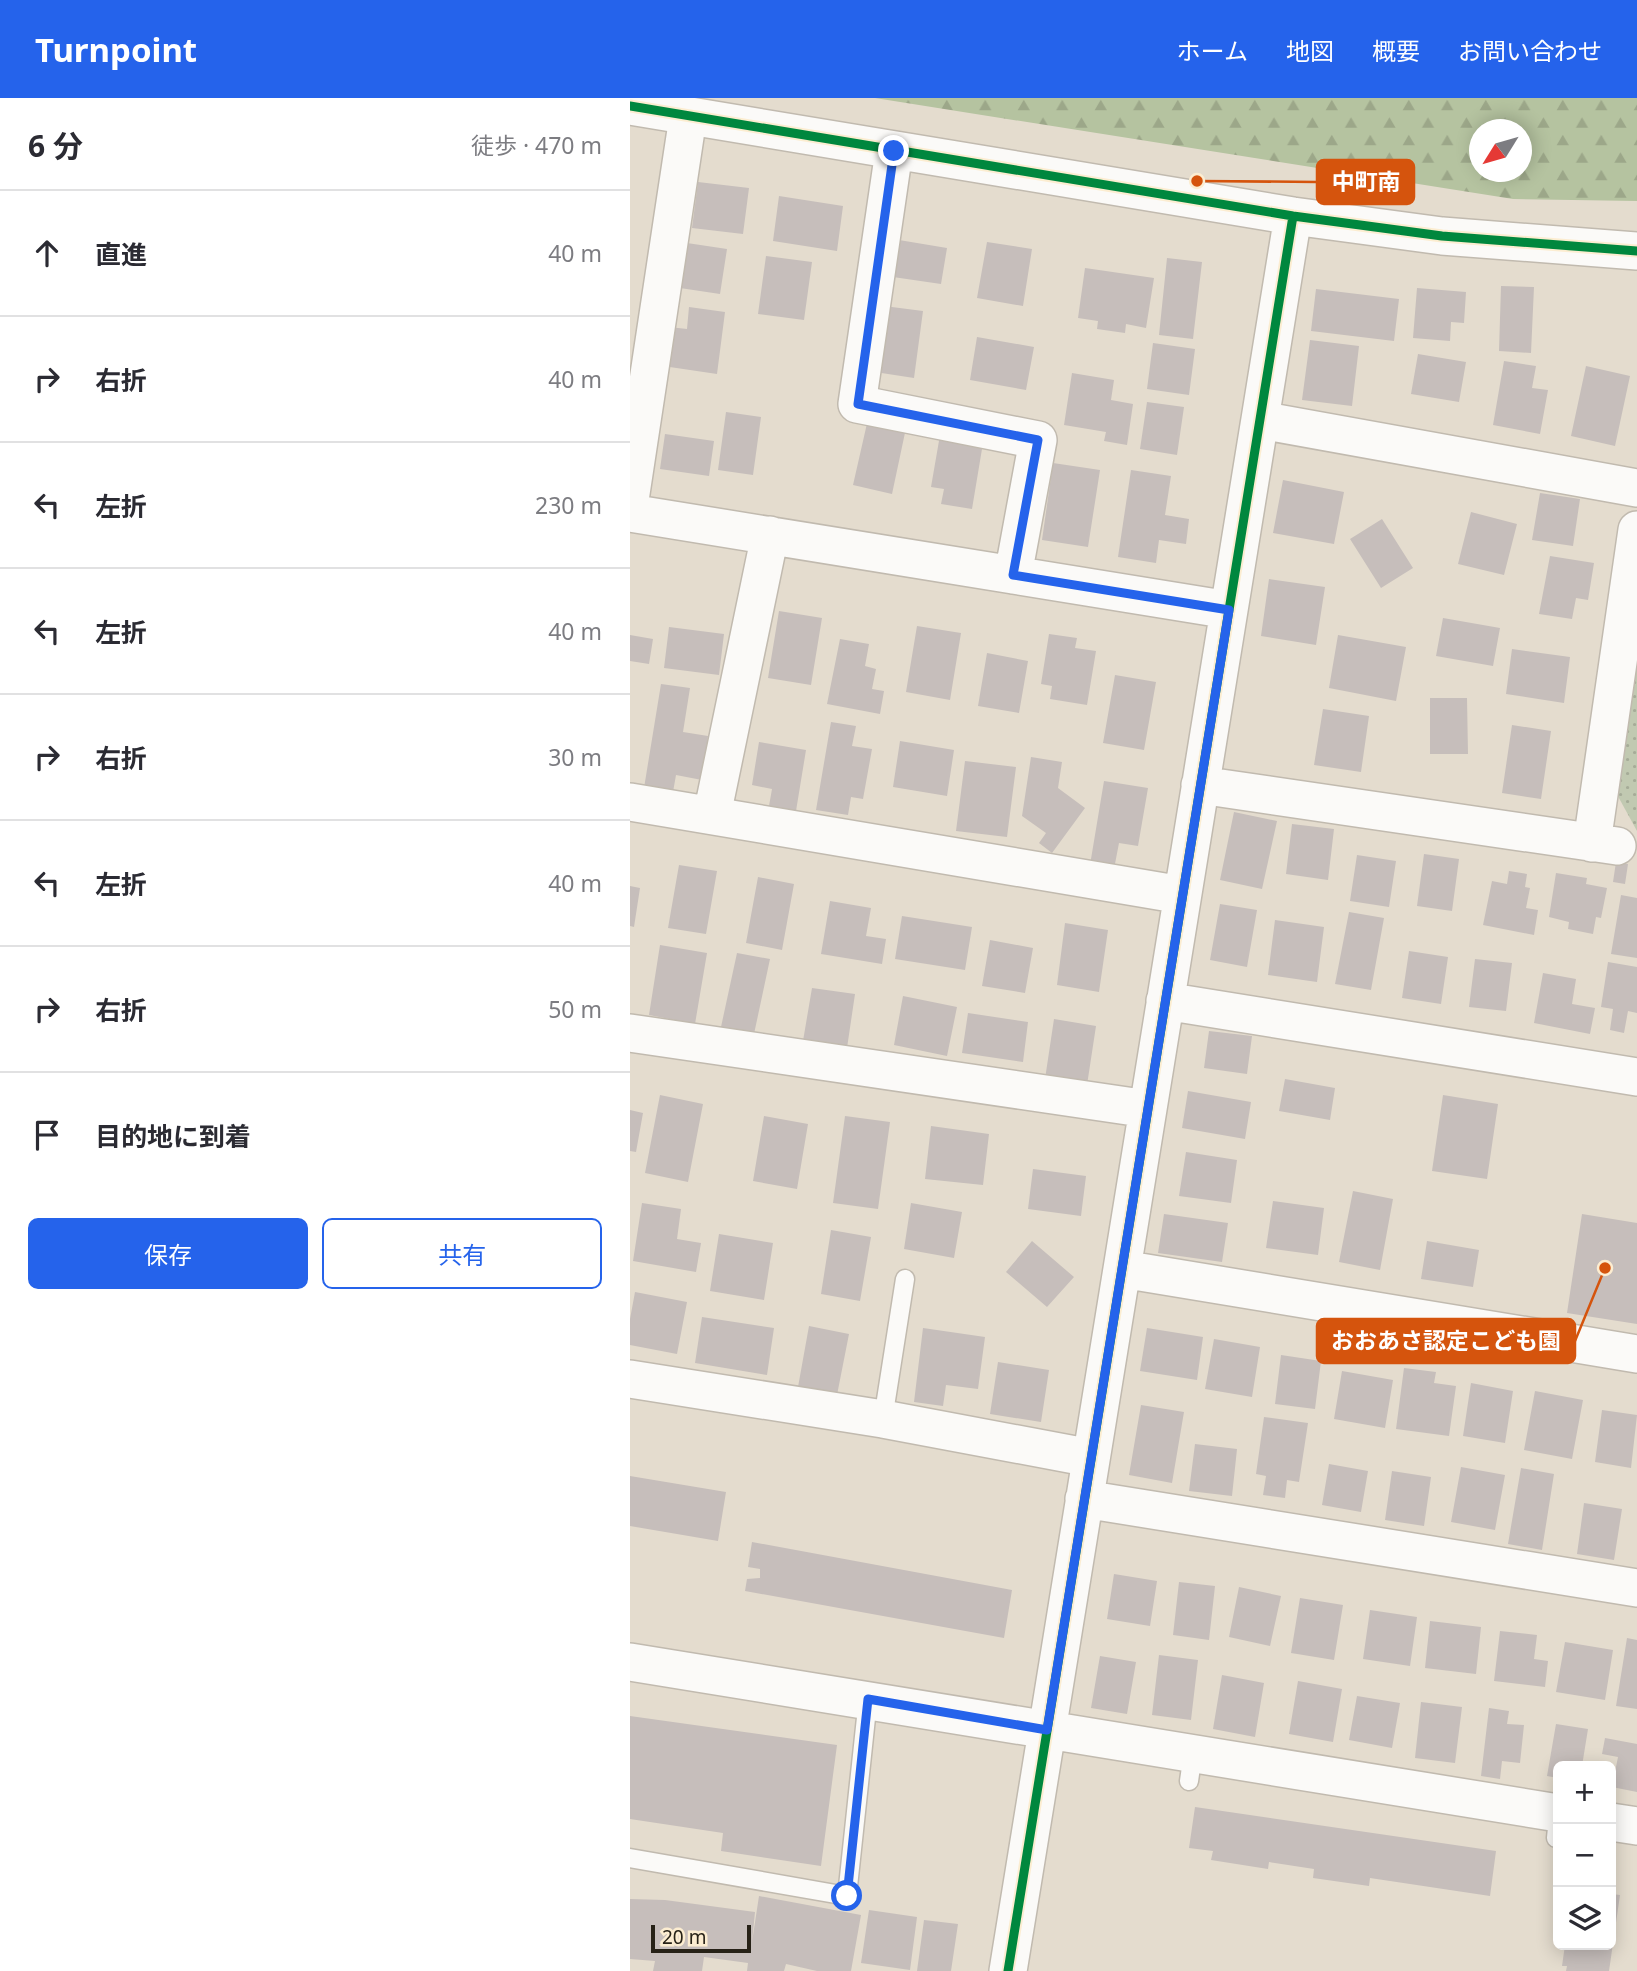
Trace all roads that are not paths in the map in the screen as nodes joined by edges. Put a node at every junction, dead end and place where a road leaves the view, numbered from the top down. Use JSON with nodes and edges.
{"nodes":[{"id":1,"x":630,"y":106,"type":"edge"},
{"id":2,"x":688,"y":117,"type":"junction"},
{"id":3,"x":894,"y":151,"type":"junction"},
{"id":4,"x":1293,"y":216,"type":"junction"},
{"id":5,"x":1637,"y":251,"type":"edge"},
{"id":6,"x":1260,"y":420,"type":"junction"},
{"id":7,"x":1637,"y":488,"type":"edge"},
{"id":8,"x":630,"y":500,"type":"edge"},
{"id":9,"x":630,"y":513,"type":"edge"},
{"id":10,"x":1637,"y":530,"type":"edge"},
{"id":11,"x":770,"y":536,"type":"junction"},
{"id":12,"x":1013,"y":575,"type":"junction"},
{"id":13,"x":1229,"y":610,"type":"junction"},
{"id":14,"x":1200,"y":785,"type":"junction"},
{"id":15,"x":630,"y":802,"type":"edge"},
{"id":16,"x":712,"y":816,"type":"junction"},
{"id":17,"x":1182,"y":895,"type":"junction"},
{"id":18,"x":1165,"y":1001,"type":"junction"},
{"id":19,"x":630,"y":1033,"type":"edge"},
{"id":20,"x":1637,"y":1077,"type":"edge"},
{"id":21,"x":1148,"y":1109,"type":"junction"},
{"id":22,"x":1122,"y":1269,"type":"junction"},
{"id":23,"x":905,"y":1279,"type":"dead end"},
{"id":24,"x":1637,"y":1354,"type":"edge"},
{"id":25,"x":630,"y":1379,"type":"edge"},
{"id":26,"x":883,"y":1419,"type":"junction"},
{"id":27,"x":1091,"y":1458,"type":"junction"},
{"id":28,"x":1084,"y":1499,"type":"junction"},
{"id":29,"x":1637,"y":1588,"type":"edge"},
{"id":30,"x":630,"y":1662,"type":"edge"},
{"id":31,"x":868,"y":1699,"type":"junction"},
{"id":32,"x":1047,"y":1730,"type":"junction"},
{"id":33,"x":1553,"y":1822,"type":"edge"},
{"id":34,"x":1616,"y":1823,"type":"edge"},
{"id":35,"x":1637,"y":1826,"type":"edge"},
{"id":36,"x":630,"y":1858,"type":"edge"},
{"id":37,"x":1008,"y":1971,"type":"edge"}],
"edges":[{"from":1,"to":2,"type":"street"},
{"from":2,"to":3,"type":"street"},
{"from":2,"to":8,"type":"street"},
{"from":3,"to":4,"type":"street"},
{"from":3,"to":12,"type":"street"},
{"from":4,"to":5,"type":"street"},
{"from":4,"to":6,"type":"street"},
{"from":6,"to":7,"type":"street"},
{"from":6,"to":13,"type":"street"},
{"from":9,"to":11,"type":"street"},
{"from":10,"to":14,"type":"street"},
{"from":11,"to":12,"type":"street"},
{"from":11,"to":16,"type":"street"},
{"from":12,"to":13,"type":"street"},
{"from":13,"to":14,"type":"street"},
{"from":14,"to":17,"type":"street"},
{"from":15,"to":16,"type":"street"},
{"from":16,"to":17,"type":"street"},
{"from":17,"to":18,"type":"street"},
{"from":18,"to":20,"type":"street"},
{"from":18,"to":21,"type":"street"},
{"from":19,"to":21,"type":"street"},
{"from":21,"to":22,"type":"street"},
{"from":22,"to":24,"type":"street"},
{"from":22,"to":27,"type":"street"},
{"from":23,"to":26,"type":"lane"},
{"from":25,"to":26,"type":"street"},
{"from":26,"to":27,"type":"street"},
{"from":27,"to":28,"type":"street"},
{"from":28,"to":29,"type":"street"},
{"from":28,"to":32,"type":"street"},
{"from":30,"to":31,"type":"street"},
{"from":31,"to":32,"type":"street"},
{"from":31,"to":36,"type":"lane"},
{"from":32,"to":33,"type":"street"},
{"from":32,"to":37,"type":"street"},
{"from":34,"to":35,"type":"street"}]}
